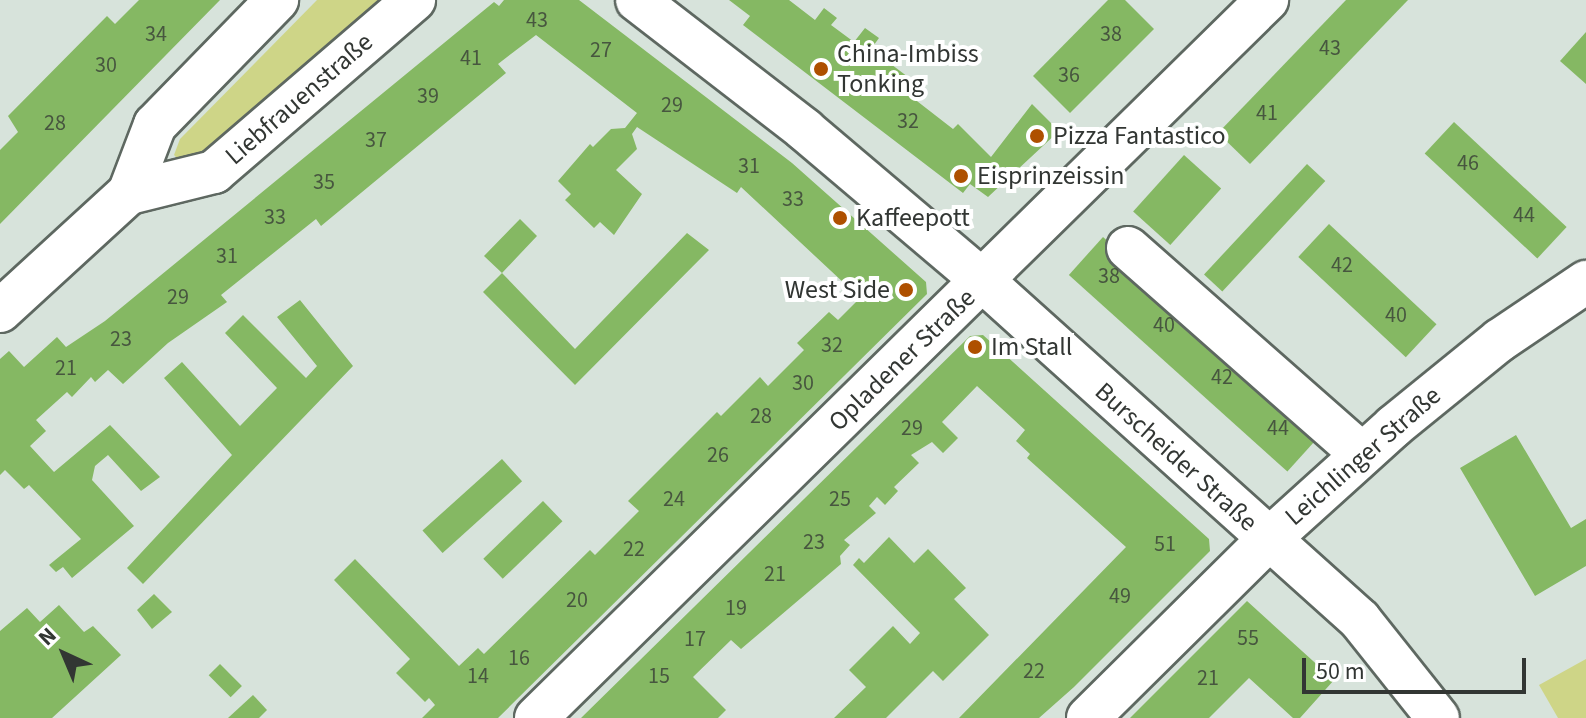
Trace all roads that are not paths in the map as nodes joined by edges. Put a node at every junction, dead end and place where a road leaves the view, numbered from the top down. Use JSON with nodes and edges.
{"nodes":[{"id":1,"x":277,"y":0,"type":"edge"},
{"id":2,"x":414,"y":0,"type":"edge"},
{"id":3,"x":637,"y":0,"type":"edge"},
{"id":4,"x":1267,"y":0,"type":"edge"},
{"id":5,"x":129,"y":193,"type":"junction"},
{"id":6,"x":1128,"y":248,"type":"dead end"},
{"id":7,"x":983,"y":281,"type":"junction"},
{"id":8,"x":1586,"y":282,"type":"edge"},
{"id":9,"x":0,"y":311,"type":"edge"},
{"id":10,"x":1362,"y":454,"type":"junction"},
{"id":11,"x":1268,"y":540,"type":"junction"},
{"id":12,"x":536,"y":718,"type":"edge"},
{"id":13,"x":1088,"y":718,"type":"edge"},
{"id":14,"x":1438,"y":718,"type":"edge"}],
"edges":[{"from":1,"to":5,"type":"street","name":"Liebfrauenstraße"},
{"from":2,"to":5,"type":"street","name":"Liebfrauenstraße"},
{"from":3,"to":7,"type":"street","name":"Burscheider Straße"},
{"from":4,"to":7,"type":"street","name":"Opladener Straße"},
{"from":5,"to":9,"type":"street","name":"Liebfrauenstraße"},
{"from":6,"to":10,"type":"street"},
{"from":7,"to":11,"type":"street","name":"Burscheider Straße"},
{"from":7,"to":12,"type":"street","name":"Opladener Straße"},
{"from":8,"to":10,"type":"street","name":"Leichlinger Straße"},
{"from":10,"to":11,"type":"street","name":"Leichlinger Straße"},
{"from":11,"to":13,"type":"street","name":"Leichlinger Straße"},
{"from":11,"to":14,"type":"street","name":"Burscheider Straße"}]}
